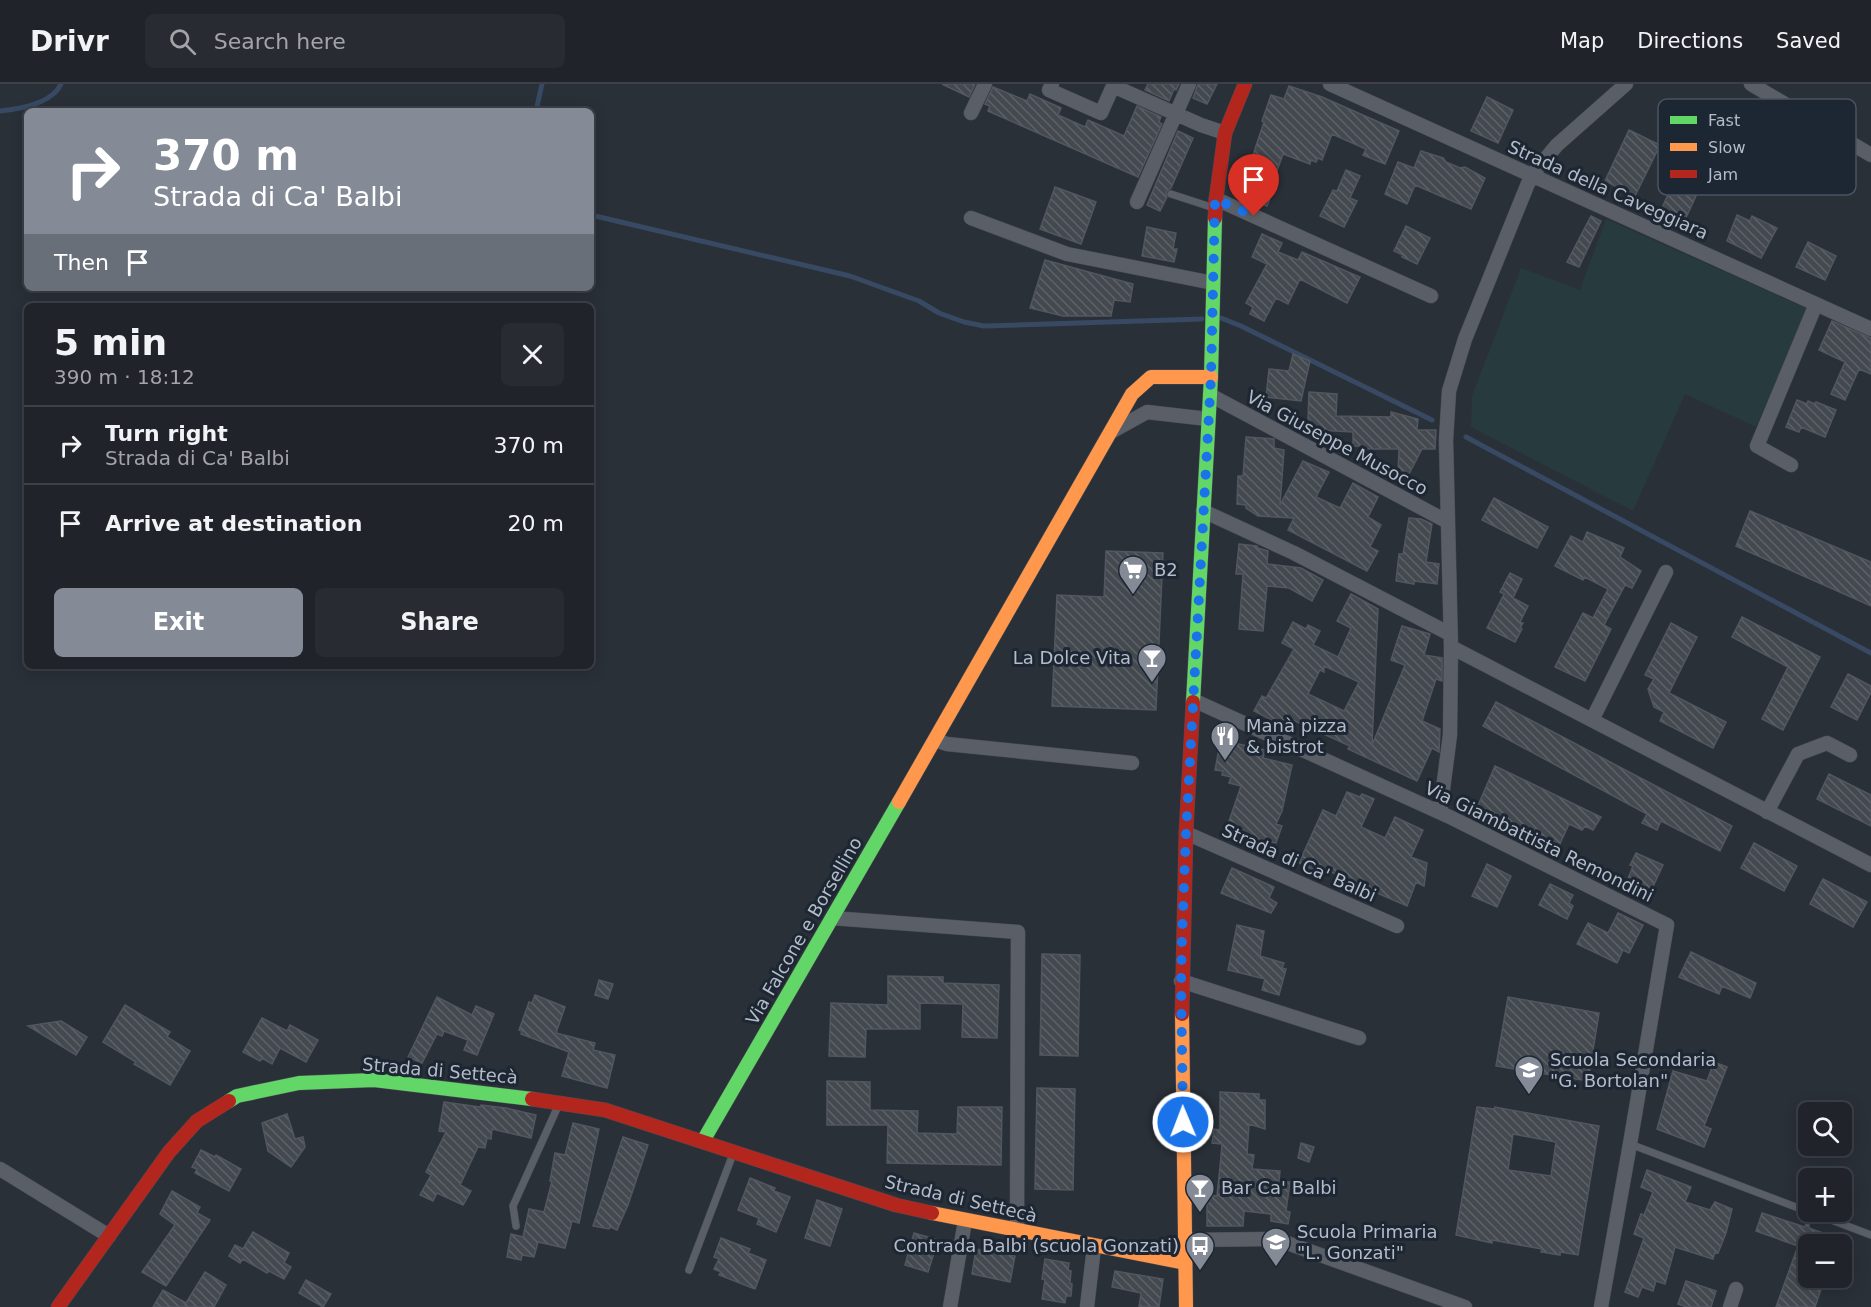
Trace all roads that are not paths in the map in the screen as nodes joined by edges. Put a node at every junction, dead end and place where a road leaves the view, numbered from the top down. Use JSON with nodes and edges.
{"nodes":[{"id":1,"x":985,"y":84,"type":"edge"},
{"id":2,"x":1052,"y":84,"type":"edge"},
{"id":3,"x":1189,"y":84,"type":"edge"},
{"id":4,"x":1245,"y":84,"type":"edge"},
{"id":5,"x":1330,"y":84,"type":"edge"},
{"id":6,"x":1626,"y":84,"type":"edge"},
{"id":7,"x":1751,"y":84,"type":"edge"},
{"id":8,"x":1113,"y":85,"type":"edge"},
{"id":9,"x":1776,"y":99,"type":"edge"},
{"id":10,"x":971,"y":114,"type":"dead end"},
{"id":11,"x":1176,"y":114,"type":"junction"},
{"id":12,"x":1225,"y":133,"type":"junction"},
{"id":13,"x":1856,"y":146,"type":"edge"},
{"id":14,"x":1871,"y":155,"type":"edge"},
{"id":15,"x":1531,"y":176,"type":"junction"},
{"id":16,"x":1171,"y":194,"type":"dead end"},
{"id":17,"x":1137,"y":202,"type":"dead end"},
{"id":18,"x":1215,"y":204,"type":"junction"},
{"id":19,"x":971,"y":218,"type":"dead end"},
{"id":20,"x":1213,"y":283,"type":"junction"},
{"id":21,"x":1431,"y":296,"type":"dead end"},
{"id":22,"x":1816,"y":304,"type":"junction"},
{"id":23,"x":1871,"y":329,"type":"edge"},
{"id":24,"x":1211,"y":377,"type":"junction"},
{"id":25,"x":1210,"y":395,"type":"junction"},
{"id":26,"x":1208,"y":419,"type":"junction"},
{"id":27,"x":1109,"y":433,"type":"junction"},
{"id":28,"x":1791,"y":465,"type":"dead end"},
{"id":29,"x":1203,"y":511,"type":"junction"},
{"id":30,"x":1448,"y":522,"type":"junction"},
{"id":31,"x":1666,"y":572,"type":"dead end"},
{"id":32,"x":1451,"y":640,"type":"junction"},
{"id":33,"x":1193,"y":700,"type":"junction"},
{"id":34,"x":1592,"y":720,"type":"junction"},
{"id":35,"x":936,"y":740,"type":"junction"},
{"id":36,"x":1850,"y":755,"type":"dead end"},
{"id":37,"x":1132,"y":764,"type":"dead end"},
{"id":38,"x":1440,"y":812,"type":"junction"},
{"id":39,"x":1767,"y":812,"type":"junction"},
{"id":40,"x":1186,"y":833,"type":"junction"},
{"id":41,"x":1871,"y":865,"type":"edge"},
{"id":42,"x":832,"y":918,"type":"junction"},
{"id":43,"x":1397,"y":926,"type":"dead end"},
{"id":44,"x":1181,"y":981,"type":"junction"},
{"id":45,"x":1359,"y":1038,"type":"dead end"},
{"id":46,"x":560,"y":1102,"type":"junction"},
{"id":47,"x":703,"y":1141,"type":"junction"},
{"id":48,"x":1630,"y":1144,"type":"junction"},
{"id":49,"x":734,"y":1152,"type":"junction"},
{"id":50,"x":0,"y":1169,"type":"edge"},
{"id":51,"x":1798,"y":1207,"type":"edge"},
{"id":52,"x":965,"y":1221,"type":"junction"},
{"id":53,"x":1837,"y":1222,"type":"edge"},
{"id":54,"x":516,"y":1226,"type":"dead end"},
{"id":55,"x":1017,"y":1231,"type":"junction"},
{"id":56,"x":1871,"y":1235,"type":"edge"},
{"id":57,"x":109,"y":1236,"type":"junction"},
{"id":58,"x":1185,"y":1240,"type":"junction"},
{"id":59,"x":1094,"y":1247,"type":"junction"},
{"id":60,"x":1185,"y":1263,"type":"junction"},
{"id":61,"x":688,"y":1270,"type":"dead end"},
{"id":62,"x":1736,"y":1289,"type":"dead end"},
{"id":63,"x":58,"y":1307,"type":"edge"},
{"id":64,"x":950,"y":1307,"type":"edge"},
{"id":65,"x":1087,"y":1307,"type":"edge"},
{"id":66,"x":1186,"y":1307,"type":"edge"},
{"id":67,"x":1465,"y":1307,"type":"edge"},
{"id":68,"x":1600,"y":1307,"type":"edge"},
{"id":69,"x":1730,"y":1307,"type":"edge"}],
"edges":[{"from":1,"to":10,"type":"street"},
{"from":2,"to":8,"type":"street"},
{"from":3,"to":11,"type":"street"},
{"from":4,"to":12,"type":"street"},
{"from":5,"to":15,"type":"street","name":"Strada della Caveggiara"},
{"from":6,"to":15,"type":"street"},
{"from":7,"to":9,"type":"street"},
{"from":8,"to":11,"type":"street"},
{"from":11,"to":12,"type":"street"},
{"from":11,"to":17,"type":"street"},
{"from":12,"to":18,"type":"street"},
{"from":13,"to":14,"type":"street"},
{"from":15,"to":22,"type":"street","name":"Strada della Caveggiara"},
{"from":15,"to":30,"type":"street"},
{"from":16,"to":18,"type":"lane"},
{"from":18,"to":20,"type":"street"},
{"from":18,"to":21,"type":"street"},
{"from":19,"to":20,"type":"street"},
{"from":20,"to":24,"type":"street"},
{"from":22,"to":23,"type":"street","name":"Strada della Caveggiara"},
{"from":22,"to":28,"type":"street"},
{"from":24,"to":25,"type":"street"},
{"from":24,"to":27,"type":"street","name":"Via Falcone e Borsellino"},
{"from":25,"to":26,"type":"street"},
{"from":25,"to":30,"type":"street","name":"Via Giuseppe Musocco"},
{"from":26,"to":27,"type":"street"},
{"from":26,"to":29,"type":"street"},
{"from":27,"to":35,"type":"street","name":"Via Falcone e Borsellino"},
{"from":29,"to":32,"type":"street"},
{"from":29,"to":33,"type":"street"},
{"from":30,"to":32,"type":"street"},
{"from":31,"to":34,"type":"street"},
{"from":32,"to":34,"type":"street"},
{"from":32,"to":38,"type":"street"},
{"from":33,"to":38,"type":"street","name":"Via Giambattista Remondini"},
{"from":33,"to":40,"type":"street"},
{"from":34,"to":39,"type":"street"},
{"from":35,"to":37,"type":"street"},
{"from":35,"to":42,"type":"street","name":"Via Falcone e Borsellino"},
{"from":36,"to":39,"type":"street"},
{"from":38,"to":48,"type":"street","name":"Via Giambattista Remondini"},
{"from":39,"to":41,"type":"street"},
{"from":40,"to":43,"type":"street","name":"Strada di Ca' Balbi"},
{"from":40,"to":44,"type":"street"},
{"from":42,"to":47,"type":"street","name":"Via Falcone e Borsellino"},
{"from":42,"to":55,"type":"street"},
{"from":44,"to":45,"type":"street"},
{"from":44,"to":58,"type":"street"},
{"from":46,"to":47,"type":"street","name":"Strada di Settecà"},
{"from":46,"to":54,"type":"lane"},
{"from":46,"to":57,"type":"street","name":"Strada di Settecà"},
{"from":47,"to":49,"type":"street","name":"Strada di Settecà"},
{"from":48,"to":51,"type":"lane"},
{"from":48,"to":68,"type":"street","name":"Via Giambattista Remondini"},
{"from":49,"to":52,"type":"street","name":"Strada di Settecà"},
{"from":49,"to":61,"type":"lane"},
{"from":50,"to":57,"type":"street"},
{"from":52,"to":55,"type":"street","name":"Strada di Settecà"},
{"from":52,"to":64,"type":"street"},
{"from":53,"to":56,"type":"lane"},
{"from":55,"to":59,"type":"street","name":"Strada di Settecà"},
{"from":57,"to":63,"type":"street","name":"Strada di Settecà"},
{"from":58,"to":60,"type":"street"},
{"from":58,"to":67,"type":"street"},
{"from":59,"to":60,"type":"street","name":"Strada di Settecà"},
{"from":59,"to":65,"type":"street"},
{"from":60,"to":66,"type":"street"},
{"from":62,"to":69,"type":"street"}]}
